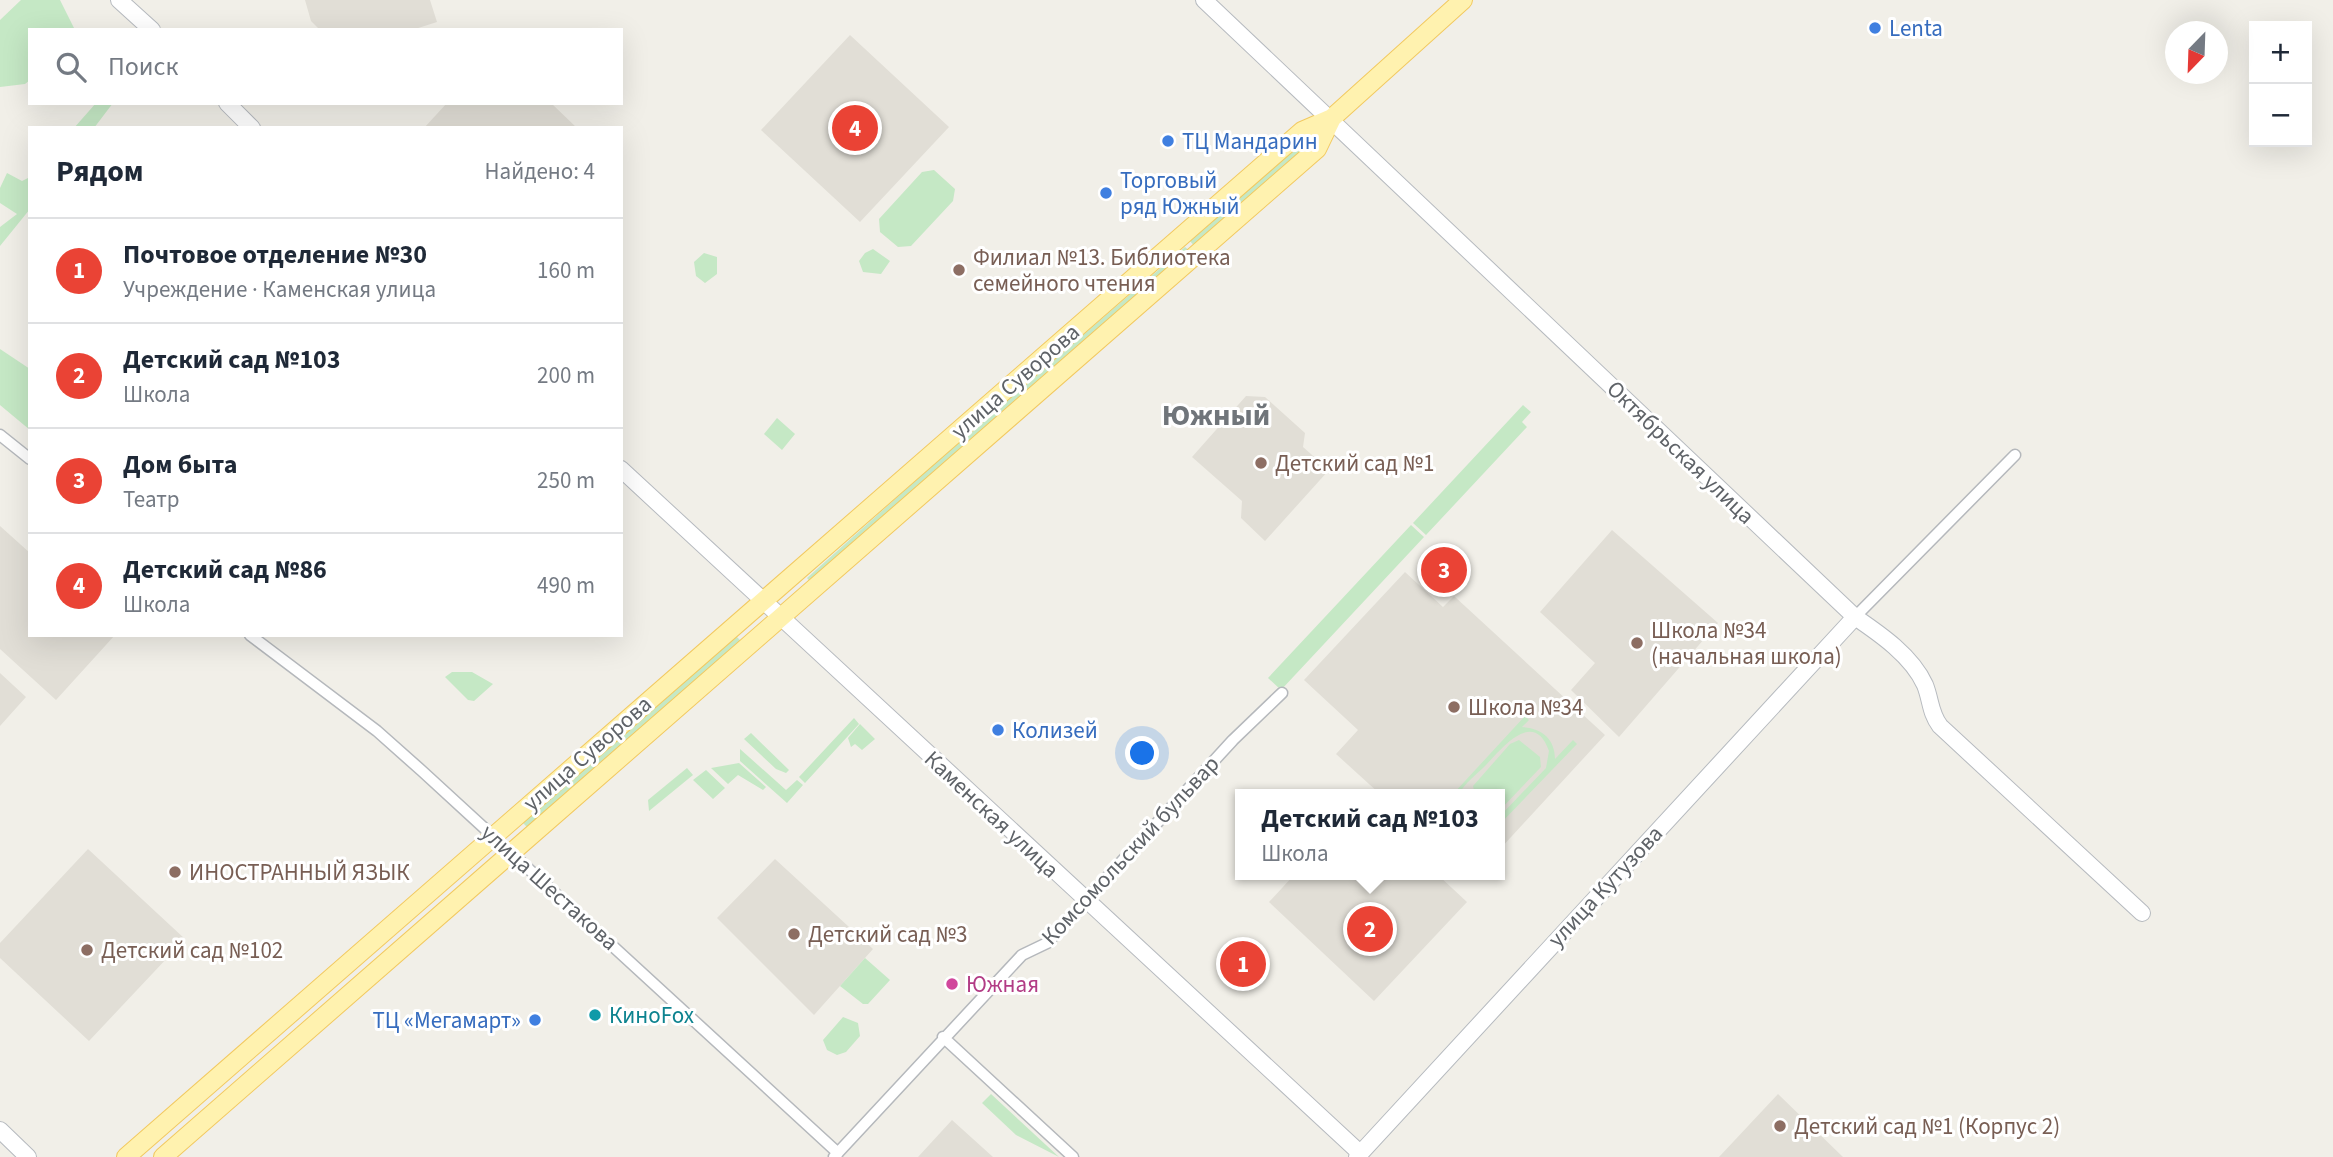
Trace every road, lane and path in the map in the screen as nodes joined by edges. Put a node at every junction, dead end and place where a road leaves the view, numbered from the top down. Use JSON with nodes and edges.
{"nodes":[{"id":1,"x":119,"y":0,"type":"edge"},
{"id":2,"x":1204,"y":0,"type":"edge"},
{"id":3,"x":1463,"y":0,"type":"edge"},
{"id":4,"x":150,"y":28,"type":"edge"},
{"id":5,"x":229,"y":105,"type":"edge"},
{"id":6,"x":1332,"y":118,"type":"junction"},
{"id":7,"x":250,"y":126,"type":"edge"},
{"id":8,"x":0,"y":435,"type":"edge"},
{"id":9,"x":2015,"y":455,"type":"dead end"},
{"id":10,"x":28,"y":456,"type":"edge"},
{"id":11,"x":623,"y":472,"type":"edge"},
{"id":12,"x":762,"y":600,"type":"junction"},
{"id":13,"x":1855,"y":617,"type":"junction"},
{"id":14,"x":781,"y":618,"type":"junction"},
{"id":15,"x":253,"y":637,"type":"edge"},
{"id":16,"x":1282,"y":694,"type":"dead end"},
{"id":17,"x":492,"y":835,"type":"junction"},
{"id":18,"x":511,"y":854,"type":"junction"},
{"id":19,"x":1087,"y":902,"type":"junction"},
{"id":20,"x":2141,"y":913,"type":"dead end"},
{"id":21,"x":943,"y":1037,"type":"junction"},
{"id":22,"x":0,"y":1130,"type":"edge"},
{"id":23,"x":836,"y":1155,"type":"edge"},
{"id":24,"x":1361,"y":1156,"type":"edge"},
{"id":25,"x":28,"y":1157,"type":"edge"},
{"id":26,"x":125,"y":1157,"type":"edge"},
{"id":27,"x":163,"y":1157,"type":"edge"},
{"id":28,"x":1073,"y":1157,"type":"edge"}],
"edges":[{"from":1,"to":4,"type":"street"},
{"from":2,"to":6,"type":"street","name":"Октябрьская улица"},
{"from":3,"to":6,"type":"main road"},
{"from":5,"to":7,"type":"street"},
{"from":6,"to":12,"type":"main road","name":"улица Суворова"},
{"from":6,"to":13,"type":"street","name":"Октябрьская улица"},
{"from":6,"to":14,"type":"main road","name":"улица Суворова"},
{"from":8,"to":10,"type":"street"},
{"from":9,"to":13,"type":"street"},
{"from":11,"to":12,"type":"street","name":"Каменская улица"},
{"from":12,"to":14,"type":"street","name":"Каменская улица"},
{"from":12,"to":17,"type":"main road","name":"улица Суворова"},
{"from":13,"to":20,"type":"street","name":"Октябрьская улица"},
{"from":13,"to":24,"type":"street","name":"улица Кутузова"},
{"from":14,"to":18,"type":"main road","name":"улица Суворова"},
{"from":14,"to":19,"type":"street","name":"Каменская улица"},
{"from":15,"to":17,"type":"street","name":"улица Шестакова"},
{"from":16,"to":19,"type":"street","name":"Комсомольский бульвар"},
{"from":17,"to":18,"type":"street","name":"улица Шестакова"},
{"from":17,"to":26,"type":"main road","name":"улица Суворова"},
{"from":18,"to":23,"type":"street","name":"улица Шестакова"},
{"from":18,"to":27,"type":"main road","name":"улица Суворова"},
{"from":19,"to":21,"type":"street","name":"Комсомольский бульвар"},
{"from":19,"to":24,"type":"street","name":"Каменская улица"},
{"from":21,"to":23,"type":"street","name":"Комсомольский бульвар"},
{"from":21,"to":28,"type":"street"},
{"from":22,"to":25,"type":"street"}]}
